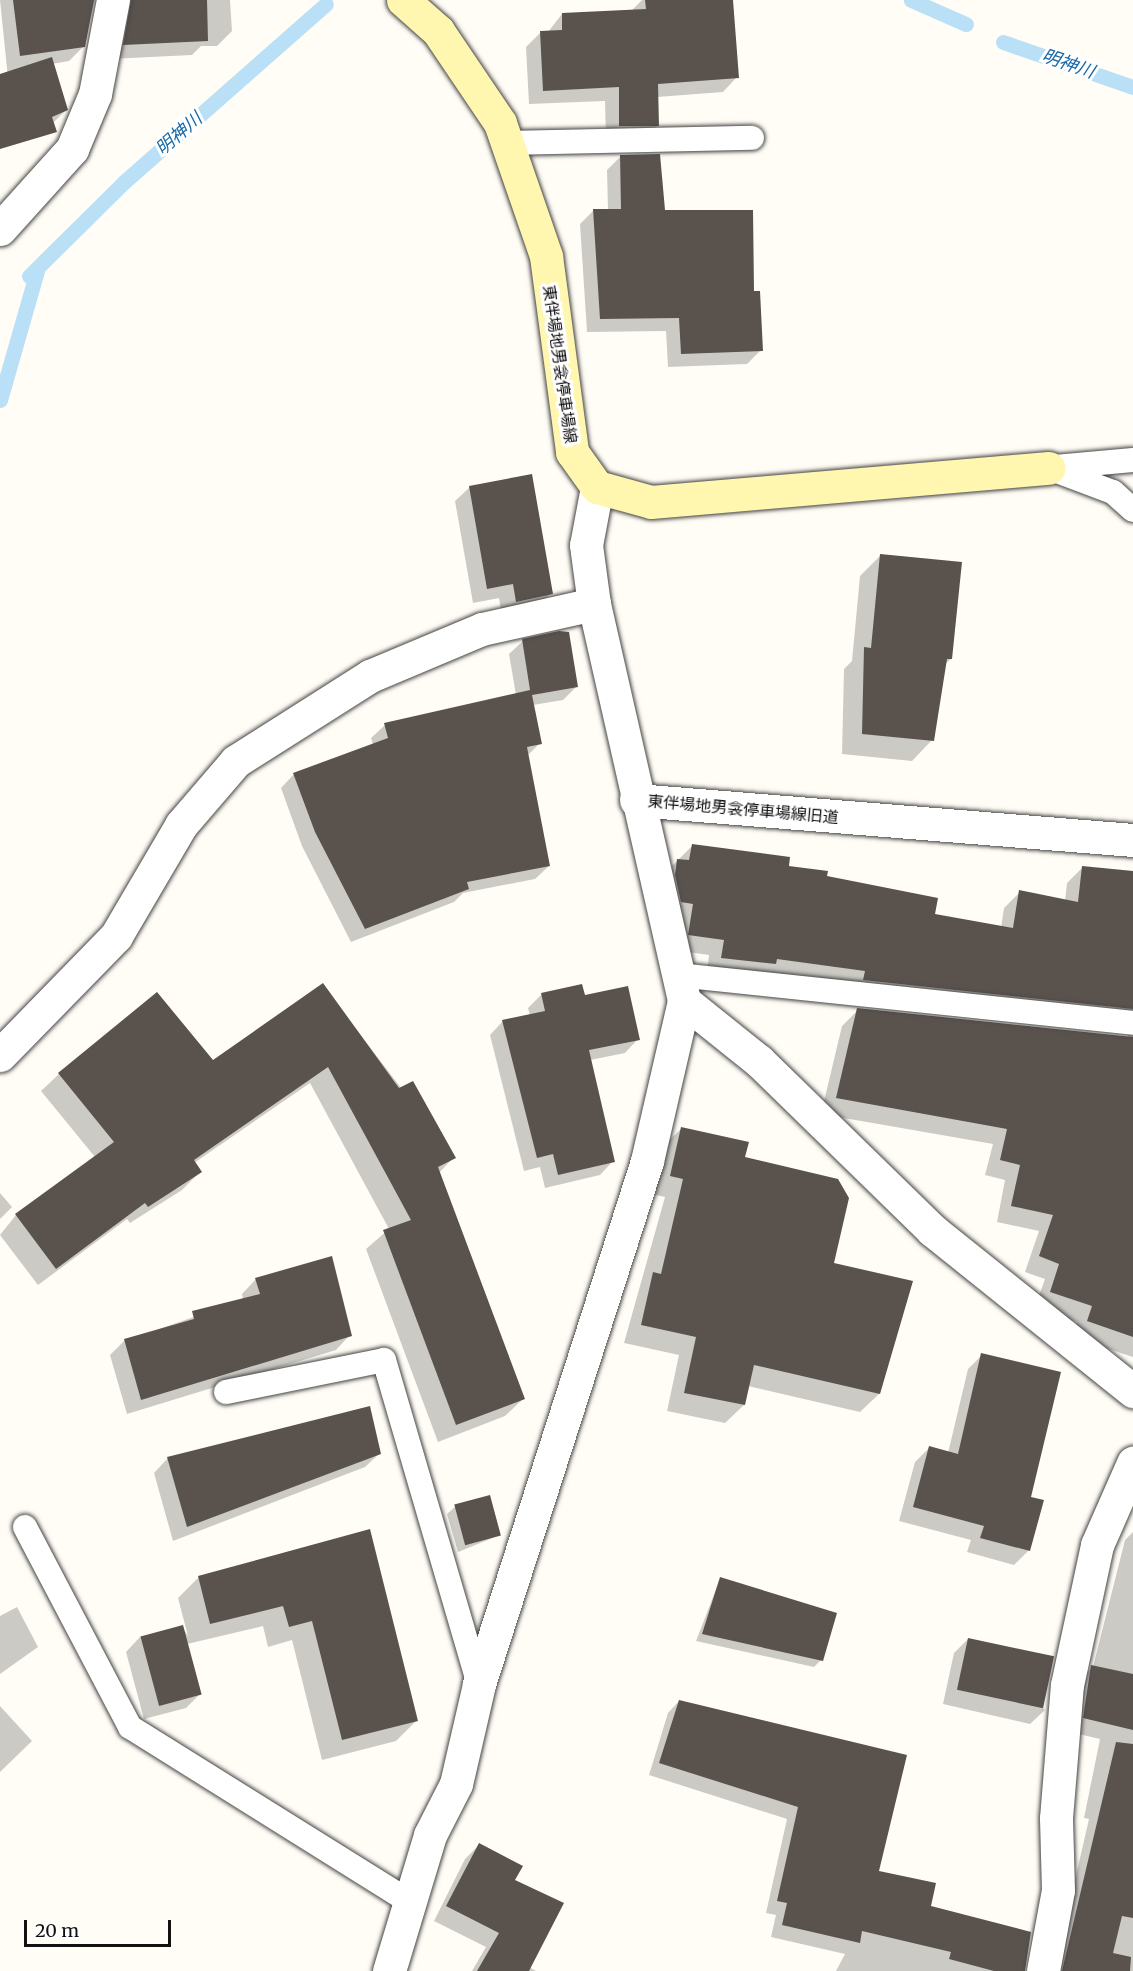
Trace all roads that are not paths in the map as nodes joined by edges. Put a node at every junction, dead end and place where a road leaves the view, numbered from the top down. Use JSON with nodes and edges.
{"nodes":[{"id":1,"x":113,"y":0,"type":"edge"},
{"id":2,"x":403,"y":0,"type":"edge"},
{"id":3,"x":752,"y":138,"type":"dead end"},
{"id":4,"x":507,"y":143,"type":"junction"},
{"id":5,"x":0,"y":229,"type":"edge"},
{"id":6,"x":1133,"y":460,"type":"edge"},
{"id":7,"x":1050,"y":468,"type":"junction"},
{"id":8,"x":597,"y":487,"type":"junction"},
{"id":9,"x":1133,"y":510,"type":"edge"},
{"id":10,"x":594,"y":604,"type":"junction"},
{"id":11,"x":636,"y":800,"type":"junction"},
{"id":12,"x":1133,"y":840,"type":"edge"},
{"id":13,"x":681,"y":988,"type":"junction"},
{"id":14,"x":1133,"y":1023,"type":"edge"},
{"id":15,"x":0,"y":1055,"type":"edge"},
{"id":16,"x":1133,"y":1391,"type":"edge"},
{"id":17,"x":226,"y":1392,"type":"dead end"},
{"id":18,"x":1133,"y":1463,"type":"edge"},
{"id":19,"x":24,"y":1527,"type":"dead end"},
{"id":20,"x":479,"y":1684,"type":"junction"},
{"id":21,"x":410,"y":1902,"type":"junction"},
{"id":22,"x":389,"y":1971,"type":"edge"},
{"id":23,"x":1043,"y":1971,"type":"edge"}],
"edges":[{"from":1,"to":5,"type":"street"},
{"from":2,"to":4,"type":"main road","name":"東伴場地男衾停車場線"},
{"from":3,"to":4,"type":"lane"},
{"from":4,"to":8,"type":"main road","name":"東伴場地男衾停車場線"},
{"from":6,"to":7,"type":"lane"},
{"from":7,"to":8,"type":"main road"},
{"from":7,"to":9,"type":"lane"},
{"from":8,"to":10,"type":"street","name":"東伴場地男衾停車場線旧道"},
{"from":10,"to":11,"type":"street","name":"東伴場地男衾停車場線旧道"},
{"from":10,"to":15,"type":"street"},
{"from":11,"to":12,"type":"street","name":"東伴場地男衾停車場線旧道"},
{"from":11,"to":13,"type":"street"},
{"from":13,"to":14,"type":"lane"},
{"from":13,"to":16,"type":"street"},
{"from":13,"to":20,"type":"street"},
{"from":17,"to":20,"type":"lane"},
{"from":18,"to":23,"type":"street"},
{"from":19,"to":21,"type":"lane"},
{"from":20,"to":21,"type":"street"},
{"from":21,"to":22,"type":"street"}]}
